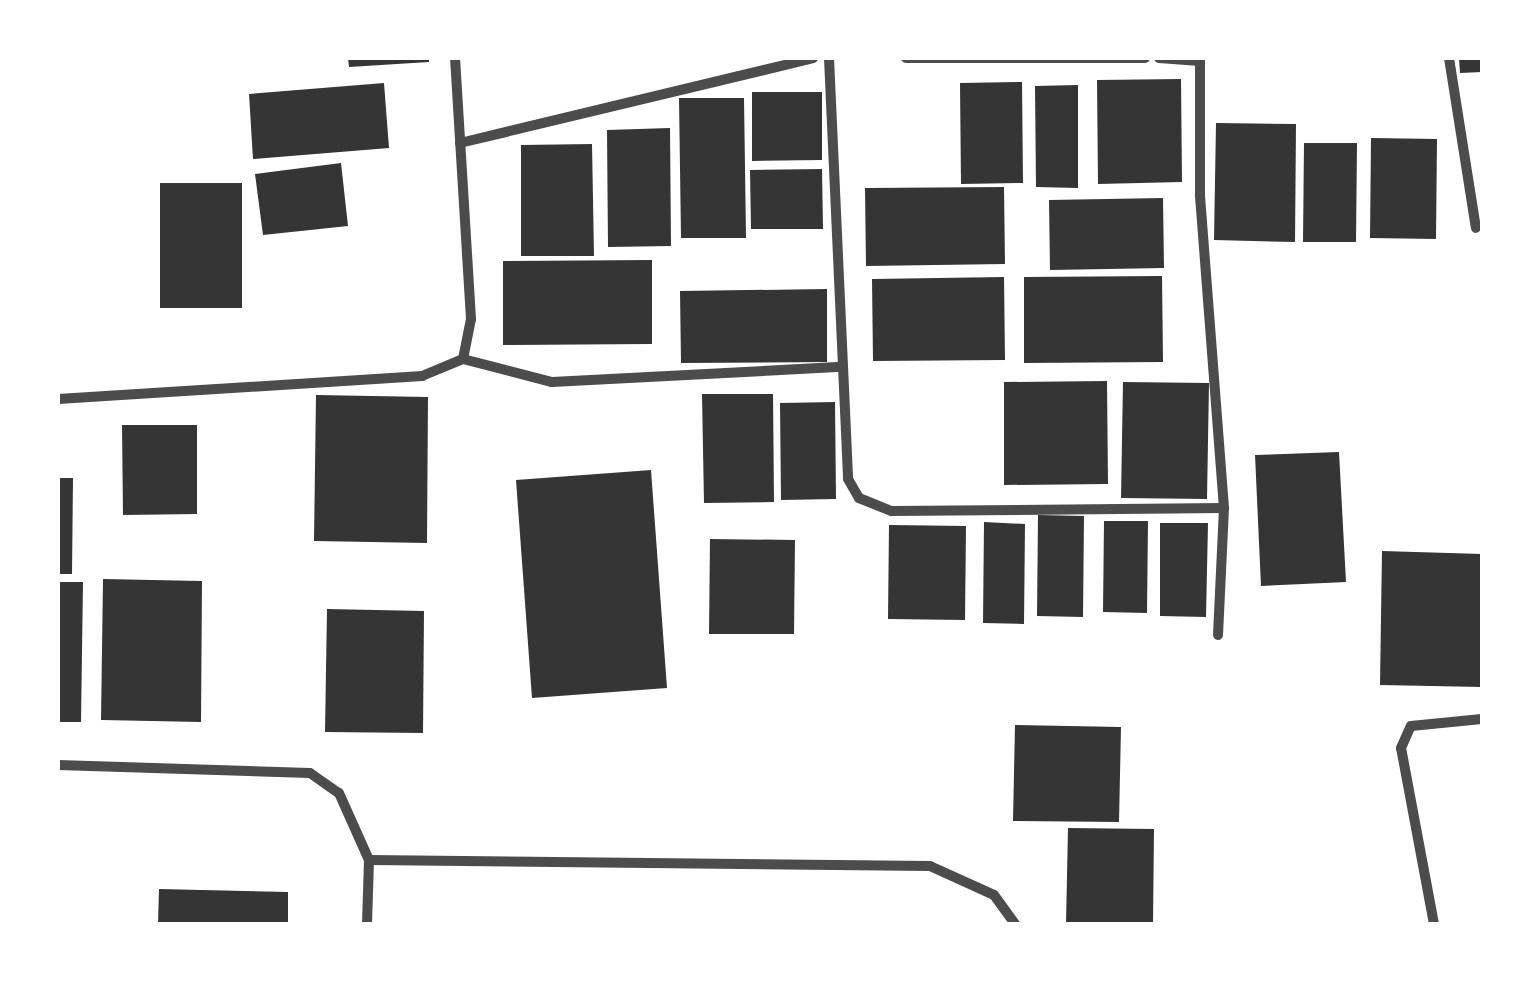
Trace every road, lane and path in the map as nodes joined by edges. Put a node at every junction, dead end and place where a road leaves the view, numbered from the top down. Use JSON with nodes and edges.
{"nodes":[{"id":1,"x":455,"y":58,"type":"edge"},
{"id":2,"x":814,"y":58,"type":"edge"},
{"id":3,"x":829,"y":58,"type":"edge"},
{"id":4,"x":906,"y":58,"type":"edge"},
{"id":5,"x":1145,"y":58,"type":"edge"},
{"id":6,"x":1159,"y":58,"type":"edge"},
{"id":7,"x":1450,"y":58,"type":"edge"},
{"id":8,"x":1200,"y":59,"type":"edge"},
{"id":9,"x":460,"y":143,"type":"junction"},
{"id":10,"x":1476,"y":228,"type":"dead end"},
{"id":11,"x":463,"y":359,"type":"junction"},
{"id":12,"x":842,"y":368,"type":"junction"},
{"id":13,"x":58,"y":399,"type":"edge"},
{"id":14,"x":1224,"y":508,"type":"junction"},
{"id":15,"x":1218,"y":635,"type":"dead end"},
{"id":16,"x":1482,"y":719,"type":"edge"},
{"id":17,"x":58,"y":765,"type":"edge"},
{"id":18,"x":369,"y":860,"type":"junction"},
{"id":19,"x":367,"y":924,"type":"edge"},
{"id":20,"x":1015,"y":924,"type":"edge"},
{"id":21,"x":1434,"y":924,"type":"edge"}],
"edges":[{"from":1,"to":9,"type":"street"},
{"from":2,"to":9,"type":"street"},
{"from":3,"to":12,"type":"street"},
{"from":4,"to":5,"type":"street"},
{"from":6,"to":8,"type":"street"},
{"from":7,"to":10,"type":"street"},
{"from":8,"to":14,"type":"street"},
{"from":9,"to":11,"type":"street"},
{"from":11,"to":12,"type":"street"},
{"from":11,"to":13,"type":"street"},
{"from":12,"to":14,"type":"street"},
{"from":14,"to":15,"type":"street"},
{"from":16,"to":21,"type":"street"},
{"from":17,"to":18,"type":"street"},
{"from":18,"to":19,"type":"street"},
{"from":18,"to":20,"type":"street"}]}
